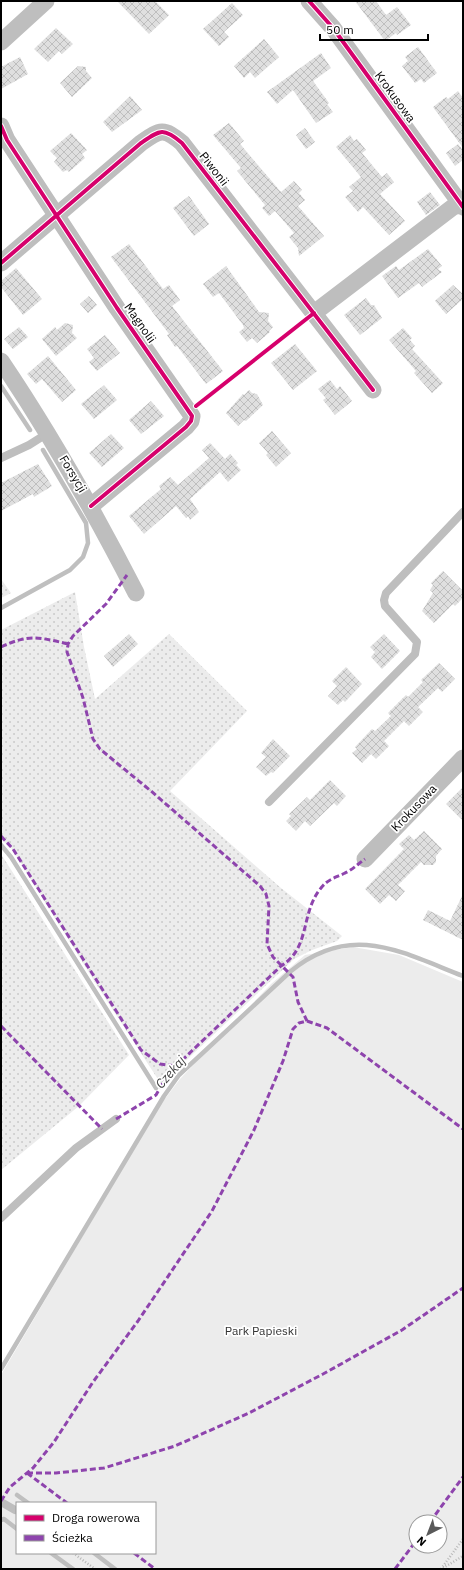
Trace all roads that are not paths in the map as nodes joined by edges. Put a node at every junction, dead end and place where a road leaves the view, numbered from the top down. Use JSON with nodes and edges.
{"nodes":[{"id":1,"x":46,"y":1,"type":"edge"},
{"id":2,"x":309,"y":1,"type":"edge"},
{"id":3,"x":1,"y":42,"type":"edge"},
{"id":4,"x":1,"y":126,"type":"edge"},
{"id":5,"x":462,"y":205,"type":"edge"},
{"id":6,"x":56,"y":216,"type":"junction"},
{"id":7,"x":1,"y":263,"type":"edge"},
{"id":8,"x":314,"y":313,"type":"junction"},
{"id":9,"x":1,"y":360,"type":"edge"},
{"id":10,"x":373,"y":390,"type":"dead end"},
{"id":11,"x":48,"y":433,"type":"junction"},
{"id":12,"x":1,"y":458,"type":"edge"},
{"id":13,"x":91,"y":506,"type":"junction"},
{"id":14,"x":463,"y":512,"type":"edge"},
{"id":15,"x":136,"y":593,"type":"dead end"},
{"id":16,"x":463,"y":758,"type":"edge"},
{"id":17,"x":269,"y":802,"type":"dead end"},
{"id":18,"x":365,"y":859,"type":"dead end"},
{"id":19,"x":116,"y":1119,"type":"dead end"},
{"id":20,"x":1,"y":1218,"type":"edge"},
{"id":21,"x":1,"y":1502,"type":"edge"},
{"id":22,"x":15,"y":1510,"type":"dead end"}],
"edges":[{"from":1,"to":3,"type":"street"},
{"from":2,"to":5,"type":"street","name":"Krokusowa"},
{"from":4,"to":6,"type":"street","name":"Magnolii"},
{"from":5,"to":8,"type":"street"},
{"from":6,"to":7,"type":"street","name":"Piwonii"},
{"from":6,"to":8,"type":"street","name":"Piwonii"},
{"from":6,"to":13,"type":"street","name":"Magnolii"},
{"from":8,"to":10,"type":"street","name":"Piwonii"},
{"from":9,"to":11,"type":"street","name":"Forsycji"},
{"from":11,"to":12,"type":"lane"},
{"from":11,"to":13,"type":"street","name":"Forsycji"},
{"from":13,"to":15,"type":"street","name":"Forsycji"},
{"from":14,"to":17,"type":"lane"},
{"from":16,"to":18,"type":"street","name":"Krokusowa"},
{"from":19,"to":20,"type":"lane"},
{"from":21,"to":22,"type":"lane"}]}
